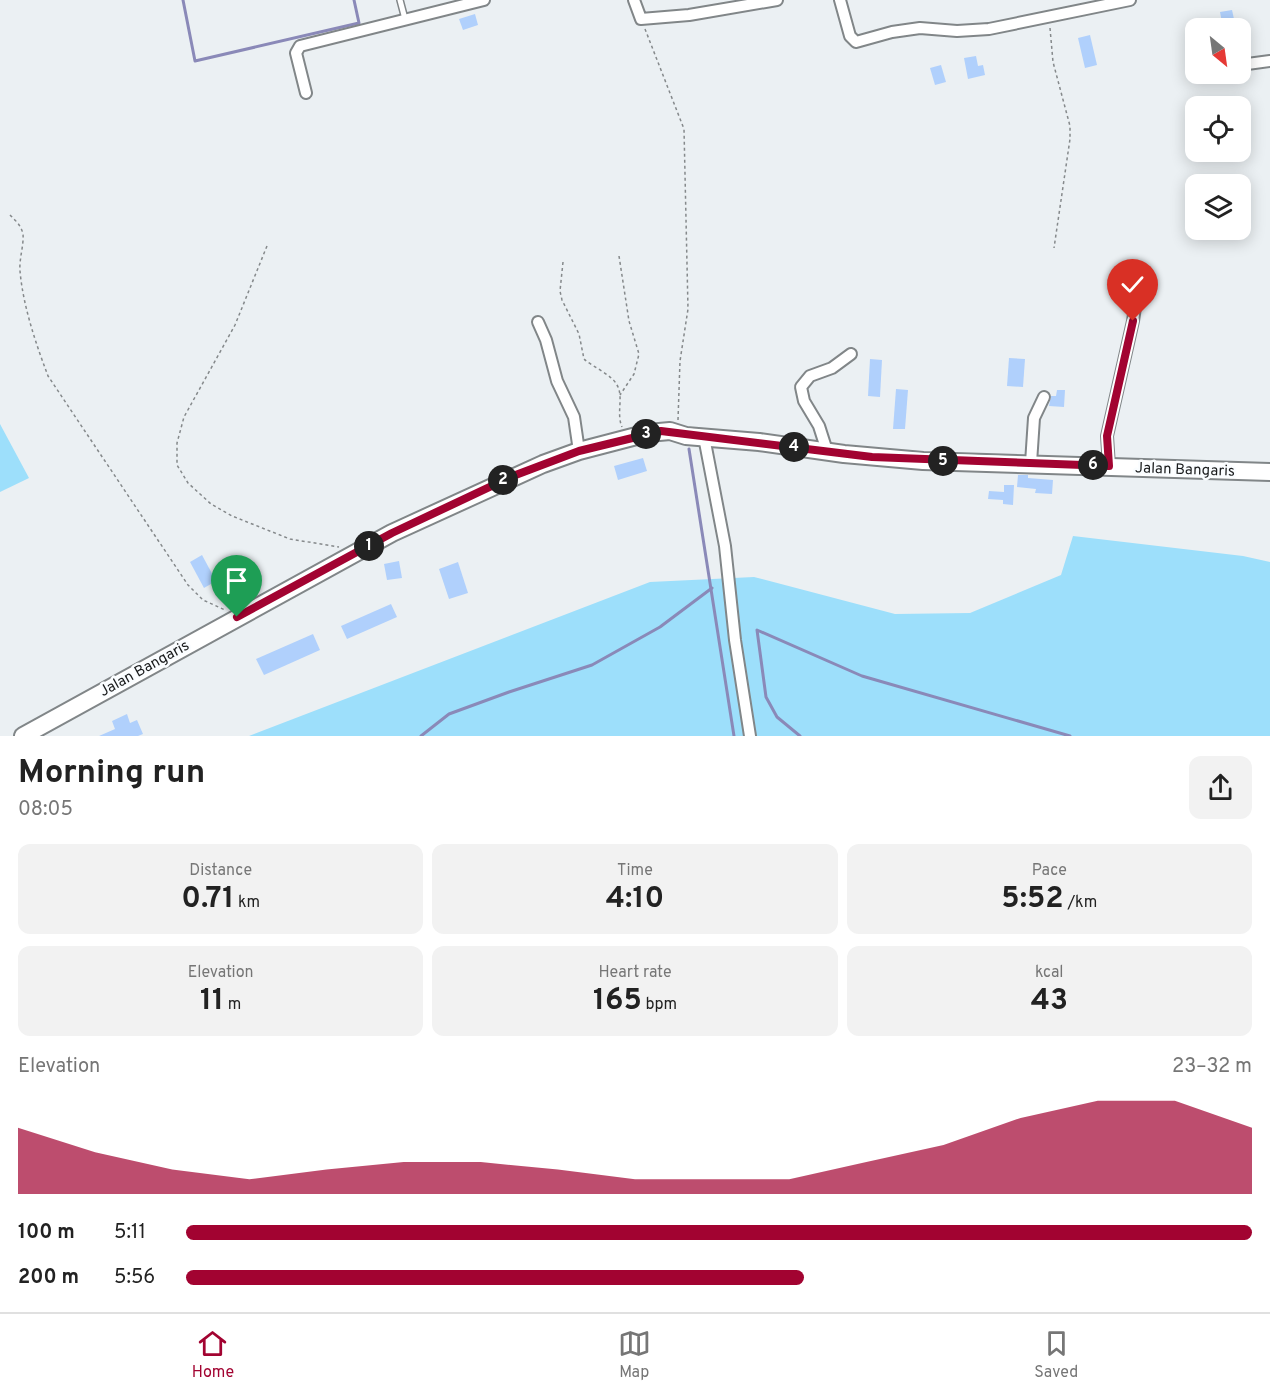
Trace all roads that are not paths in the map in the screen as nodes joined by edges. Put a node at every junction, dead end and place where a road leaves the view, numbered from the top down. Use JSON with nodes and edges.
{"nodes":[{"id":1,"x":400,"y":0,"type":"edge"},
{"id":2,"x":484,"y":0,"type":"edge"},
{"id":3,"x":634,"y":0,"type":"edge"},
{"id":4,"x":777,"y":0,"type":"edge"},
{"id":5,"x":840,"y":0,"type":"edge"},
{"id":6,"x":1131,"y":0,"type":"edge"},
{"id":7,"x":405,"y":19,"type":"junction"},
{"id":8,"x":1270,"y":61,"type":"edge"},
{"id":9,"x":1251,"y":64,"type":"edge"},
{"id":10,"x":306,"y":93,"type":"dead end"},
{"id":11,"x":1138,"y":287,"type":"dead end"},
{"id":12,"x":538,"y":322,"type":"dead end"},
{"id":13,"x":851,"y":354,"type":"dead end"},
{"id":14,"x":1044,"y":397,"type":"dead end"},
{"id":15,"x":704,"y":437,"type":"junction"},
{"id":16,"x":579,"y":451,"type":"junction"},
{"id":17,"x":826,"y":451,"type":"junction"},
{"id":18,"x":1031,"y":464,"type":"junction"},
{"id":19,"x":1109,"y":466,"type":"junction"},
{"id":20,"x":1270,"y":472,"type":"edge"},
{"id":21,"x":23,"y":736,"type":"edge"},
{"id":22,"x":750,"y":736,"type":"edge"}],
"edges":[{"from":1,"to":7,"type":"lane"},
{"from":2,"to":7,"type":"street"},
{"from":3,"to":4,"type":"street"},
{"from":5,"to":6,"type":"street"},
{"from":7,"to":10,"type":"street"},
{"from":8,"to":9,"type":"street"},
{"from":11,"to":19,"type":"street"},
{"from":12,"to":16,"type":"street"},
{"from":13,"to":17,"type":"street"},
{"from":14,"to":18,"type":"street"},
{"from":15,"to":16,"type":"street","name":"Jalan Bangaris"},
{"from":15,"to":17,"type":"street","name":"Jalan Bangaris"},
{"from":15,"to":22,"type":"street"},
{"from":16,"to":21,"type":"street","name":"Jalan Bangaris"},
{"from":17,"to":18,"type":"street","name":"Jalan Bangaris"},
{"from":18,"to":19,"type":"street","name":"Jalan Bangaris"},
{"from":19,"to":20,"type":"street","name":"Jalan Bangaris"}]}
